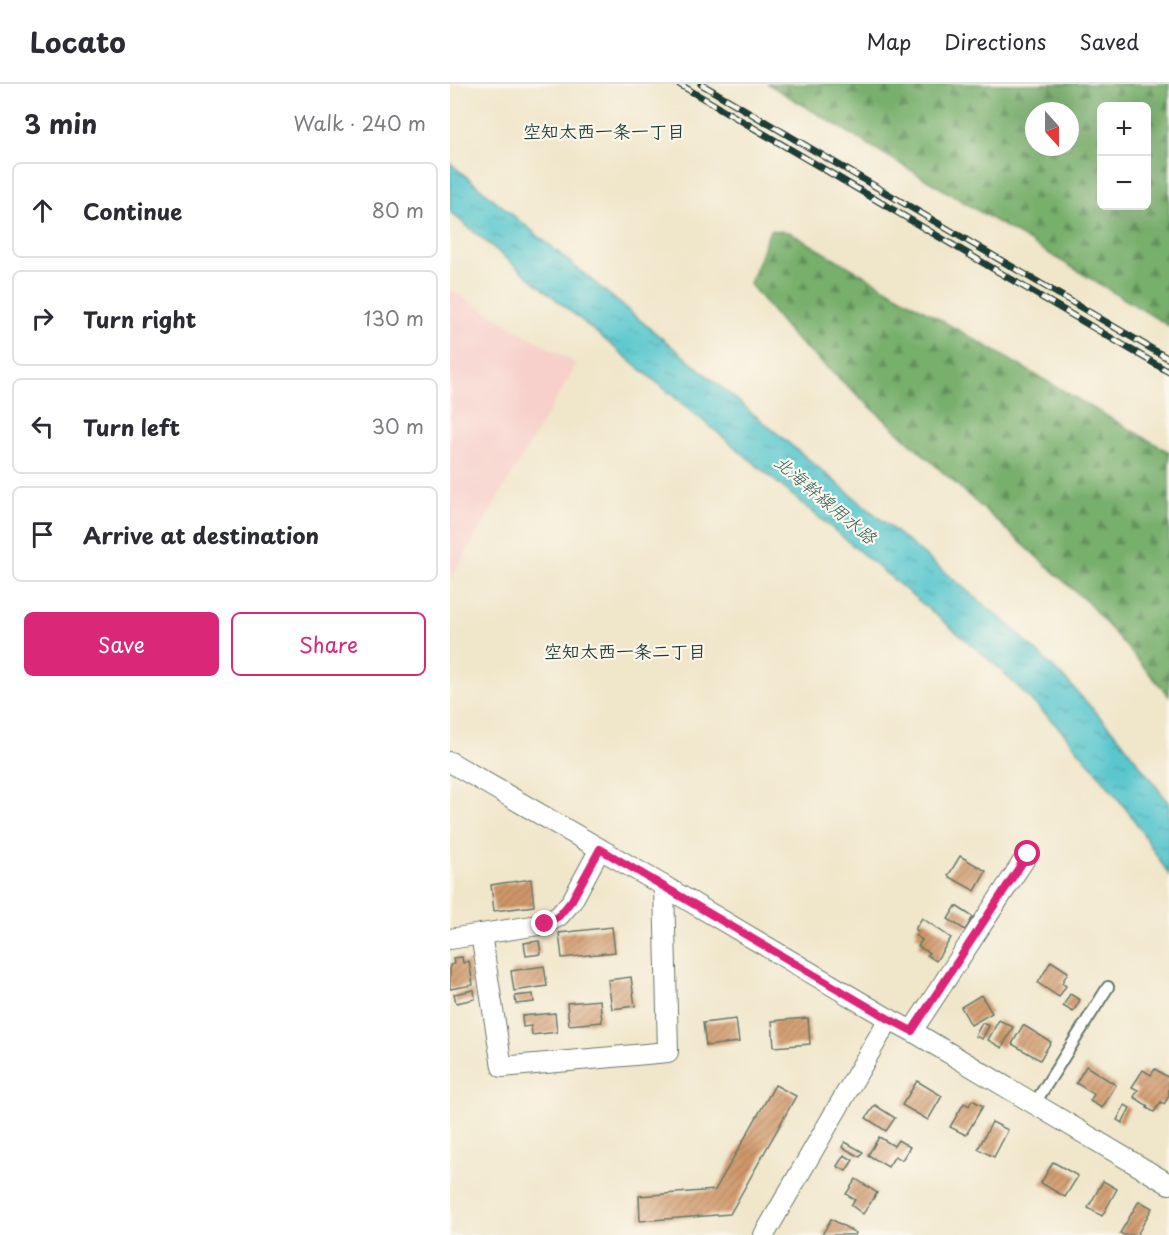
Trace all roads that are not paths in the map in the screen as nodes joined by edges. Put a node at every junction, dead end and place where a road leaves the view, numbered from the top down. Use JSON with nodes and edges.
{"nodes":[{"id":1,"x":450,"y":762,"type":"edge"},
{"id":2,"x":600,"y":849,"type":"junction"},
{"id":3,"x":1028,"y":854,"type":"dead end"},
{"id":4,"x":664,"y":886,"type":"junction"},
{"id":5,"x":482,"y":934,"type":"junction"},
{"id":6,"x":450,"y":939,"type":"edge"},
{"id":7,"x":1108,"y":987,"type":"dead end"},
{"id":8,"x":889,"y":1019,"type":"junction"},
{"id":9,"x":912,"y":1031,"type":"junction"},
{"id":10,"x":1035,"y":1103,"type":"junction"},
{"id":11,"x":1169,"y":1184,"type":"edge"},
{"id":12,"x":764,"y":1235,"type":"edge"}],
"edges":[{"from":1,"to":2,"type":"street"},
{"from":2,"to":4,"type":"street"},
{"from":2,"to":5,"type":"street"},
{"from":3,"to":9,"type":"street"},
{"from":4,"to":5,"type":"street"},
{"from":4,"to":8,"type":"street"},
{"from":5,"to":6,"type":"street"},
{"from":7,"to":10,"type":"lane"},
{"from":8,"to":9,"type":"street"},
{"from":8,"to":12,"type":"street"},
{"from":9,"to":10,"type":"street"},
{"from":10,"to":11,"type":"street"}]}
